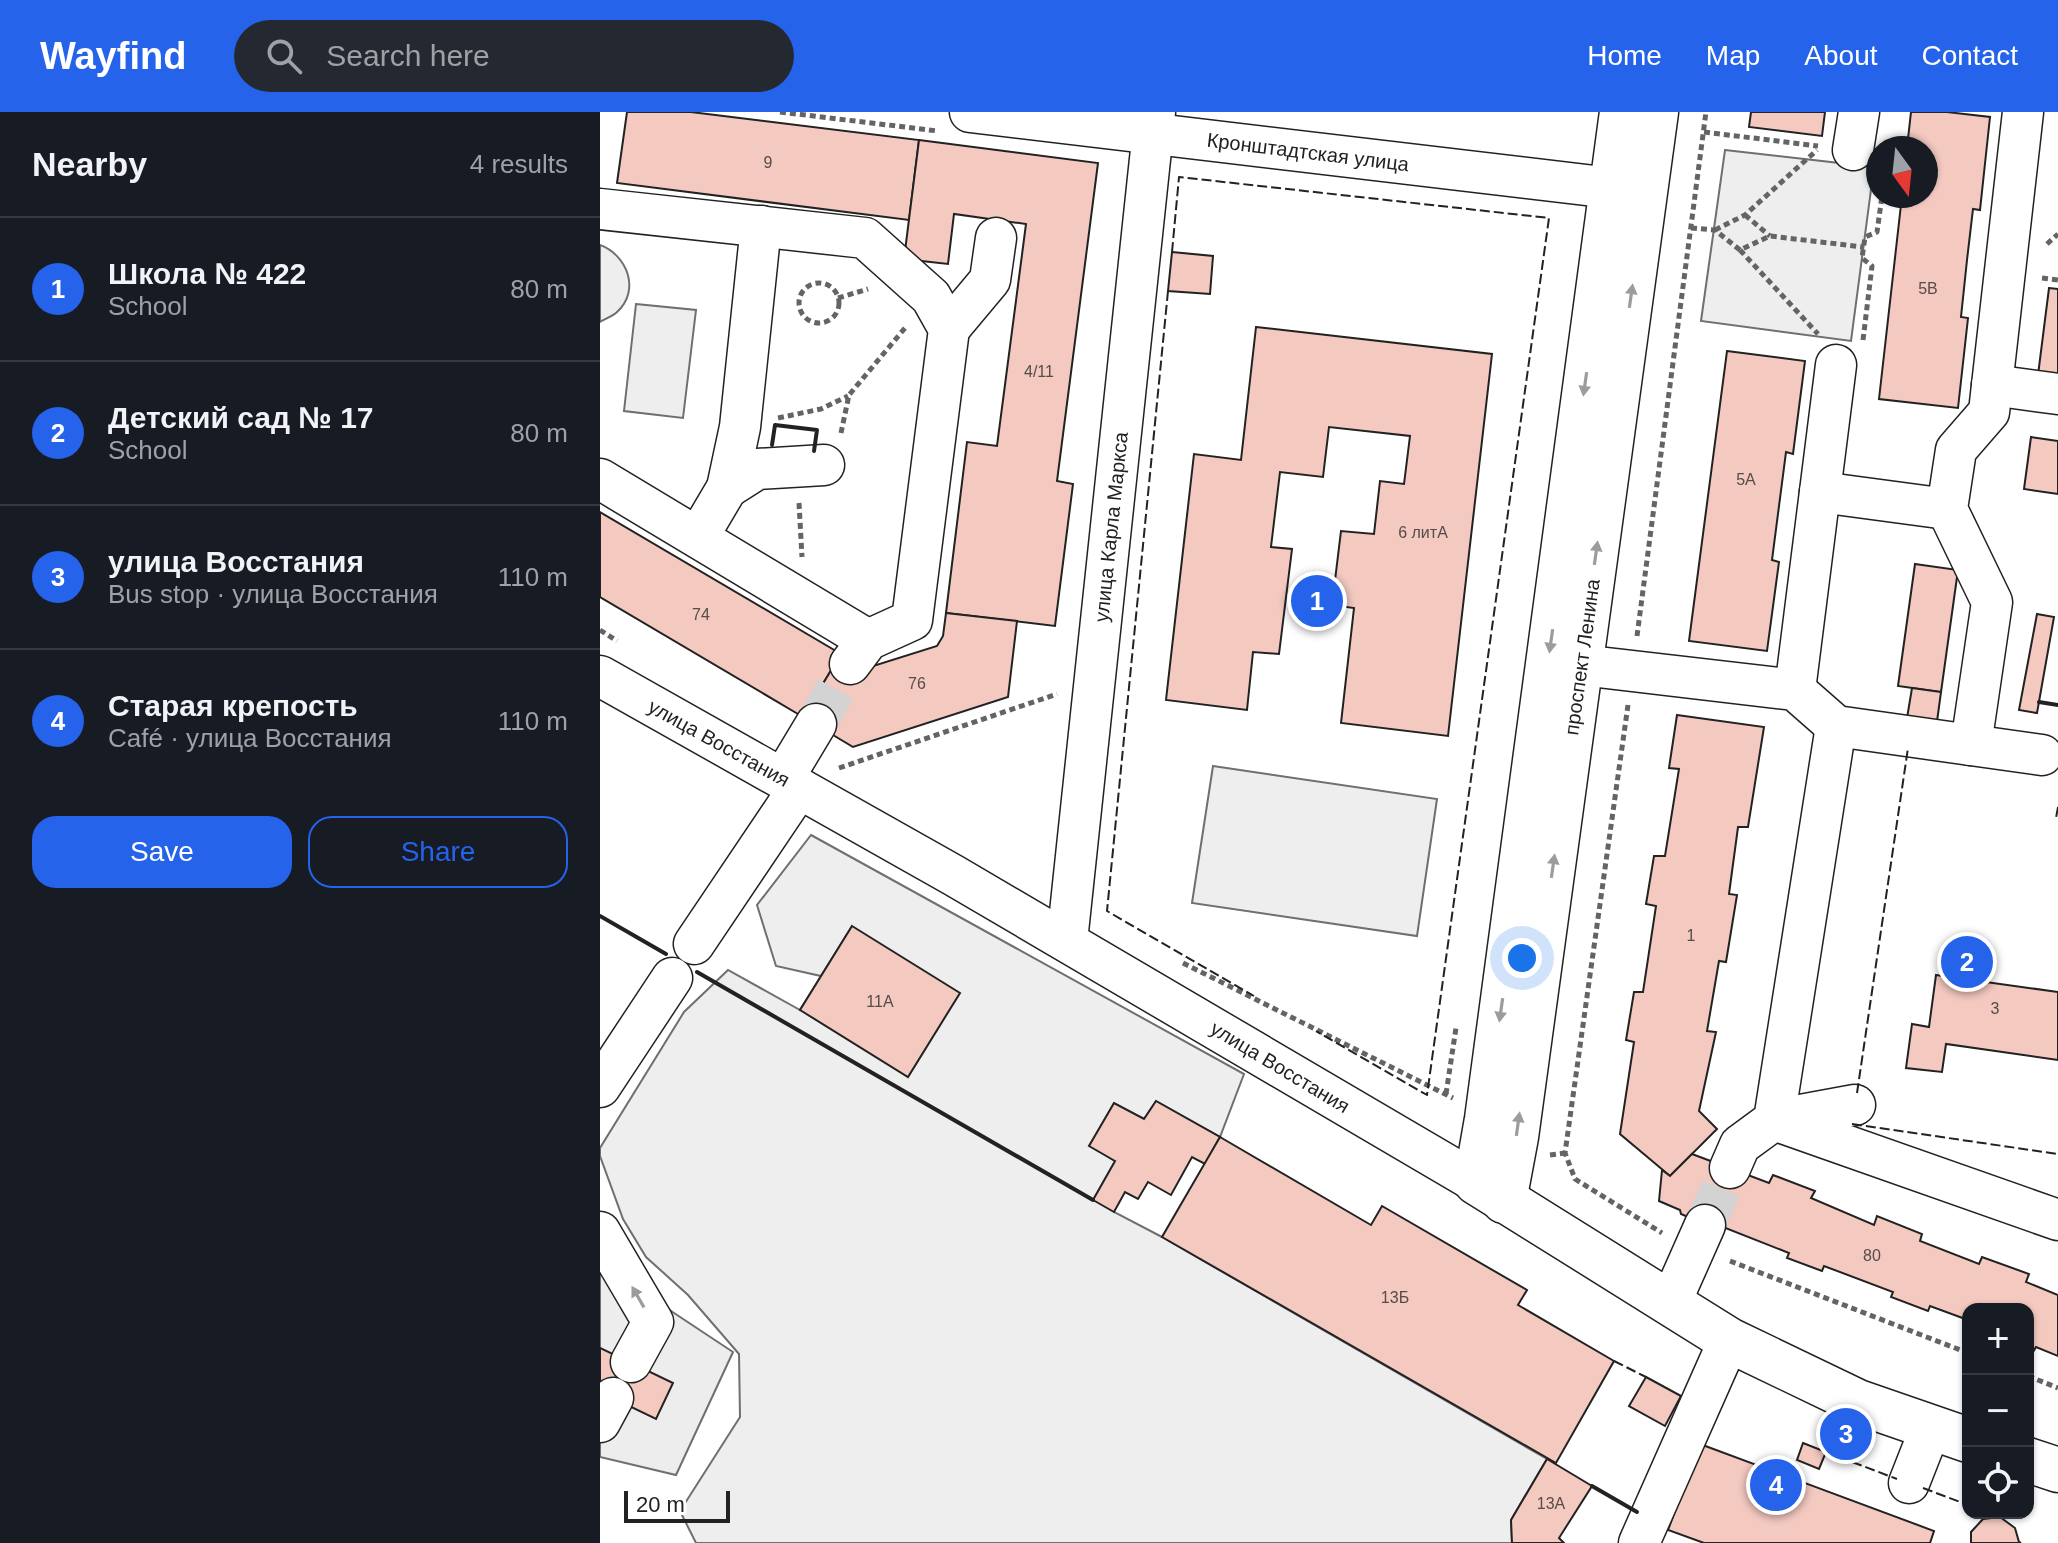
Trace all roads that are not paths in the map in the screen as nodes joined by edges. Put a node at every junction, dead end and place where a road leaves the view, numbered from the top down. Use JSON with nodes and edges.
{"nodes":[{"id":1,"x":974,"y":112,"type":"edge"},
{"id":2,"x":1622,"y":112,"type":"edge"},
{"id":3,"x":1656,"y":112,"type":"edge"},
{"id":4,"x":2023,"y":112,"type":"edge"},
{"id":5,"x":1154,"y":123,"type":"edge"},
{"id":6,"x":1629,"y":190,"type":"junction"},
{"id":7,"x":600,"y":209,"type":"edge"},
{"id":8,"x":761,"y":226,"type":"junction"},
{"id":9,"x":996,"y":238,"type":"dead end"},
{"id":10,"x":940,"y":313,"type":"junction"},
{"id":11,"x":1836,"y":365,"type":"road end"},
{"id":12,"x":1992,"y":385,"type":"junction"},
{"id":13,"x":2058,"y":394,"type":"edge"},
{"id":14,"x":811,"y":466,"type":"road end"},
{"id":15,"x":600,"y":479,"type":"edge"},
{"id":16,"x":727,"y":488,"type":"junction"},
{"id":17,"x":1820,"y":492,"type":"junction"},
{"id":18,"x":1947,"y":509,"type":"junction"},
{"id":19,"x":698,"y":537,"type":"junction"},
{"id":20,"x":1581,"y":665,"type":"junction"},
{"id":21,"x":600,"y":676,"type":"edge"},
{"id":22,"x":1795,"y":690,"type":"junction"},
{"id":23,"x":816,"y":724,"type":"tunnel mouth"},
{"id":24,"x":1836,"y":726,"type":"junction"},
{"id":25,"x":1971,"y":745,"type":"junction"},
{"id":26,"x":2042,"y":755,"type":"dead end"},
{"id":27,"x":791,"y":784,"type":"junction"},
{"id":28,"x":1067,"y":941,"type":"junction"},
{"id":29,"x":600,"y":1087,"type":"edge"},
{"id":30,"x":1855,"y":1105,"type":"dead end"},
{"id":31,"x":1774,"y":1120,"type":"junction"},
{"id":32,"x":1730,"y":1168,"type":"tunnel mouth"},
{"id":33,"x":1490,"y":1191,"type":"junction"},
{"id":34,"x":2058,"y":1220,"type":"edge"},
{"id":35,"x":600,"y":1232,"type":"edge"},
{"id":36,"x":1700,"y":1236,"type":"tunnel mouth"},
{"id":37,"x":1670,"y":1304,"type":"junction"},
{"id":38,"x":1729,"y":1340,"type":"junction"},
{"id":39,"x":631,"y":1362,"type":"dead end"},
{"id":40,"x":1950,"y":1434,"type":"edge"},
{"id":41,"x":2034,"y":1462,"type":"edge"},
{"id":42,"x":2058,"y":1470,"type":"edge"},
{"id":43,"x":1909,"y":1483,"type":"dead end"},
{"id":44,"x":1639,"y":1543,"type":"edge"}],
"edges":[{"from":1,"to":5,"type":"street","name":"Кронштадтская улица"},
{"from":2,"to":6,"type":"main road","name":"проспект Ленина"},
{"from":3,"to":6,"type":"main road","name":"проспект Ленина"},
{"from":4,"to":12,"type":"street"},
{"from":5,"to":6,"type":"street","name":"Кронштадтская улица"},
{"from":5,"to":28,"type":"street","name":"улица Карла Маркса"},
{"from":20,"to":6,"type":"main road","name":"проспект Ленина","one_way":true},
{"from":6,"to":33,"type":"main road","name":"проспект Ленина","one_way":true},
{"from":7,"to":8,"type":"street"},
{"from":8,"to":10,"type":"street"},
{"from":8,"to":16,"type":"street"},
{"from":9,"to":10,"type":"street"},
{"from":10,"to":19,"type":"street"},
{"from":11,"to":17,"type":"street"},
{"from":12,"to":13,"type":"street"},
{"from":12,"to":18,"type":"street"},
{"from":14,"to":16,"type":"street"},
{"from":15,"to":19,"type":"street"},
{"from":16,"to":19,"type":"street"},
{"from":17,"to":18,"type":"street"},
{"from":17,"to":22,"type":"street"},
{"from":18,"to":25,"type":"street"},
{"from":20,"to":22,"type":"street"},
{"from":33,"to":20,"type":"main road","name":"проспект Ленина","one_way":true},
{"from":21,"to":27,"type":"street","name":"улица Восстания"},
{"from":22,"to":24,"type":"street"},
{"from":23,"to":27,"type":"street"},
{"from":24,"to":25,"type":"street"},
{"from":24,"to":31,"type":"street"},
{"from":25,"to":26,"type":"street"},
{"from":27,"to":28,"type":"street","name":"улица Восстания"},
{"from":27,"to":29,"type":"street"},
{"from":28,"to":33,"type":"street","name":"улица Восстания"},
{"from":30,"to":31,"type":"street"},
{"from":31,"to":32,"type":"street"},
{"from":31,"to":34,"type":"street"},
{"from":33,"to":37,"type":"main road","name":"улица Восстания"},
{"from":39,"to":35,"type":"street","one_way":true},
{"from":36,"to":37,"type":"street"},
{"from":37,"to":38,"type":"main road","name":"улица Восстания"},
{"from":38,"to":40,"type":"main road","name":"улица Восстания"},
{"from":38,"to":44,"type":"street"},
{"from":40,"to":43,"type":"street"},
{"from":41,"to":42,"type":"main road"}]}
